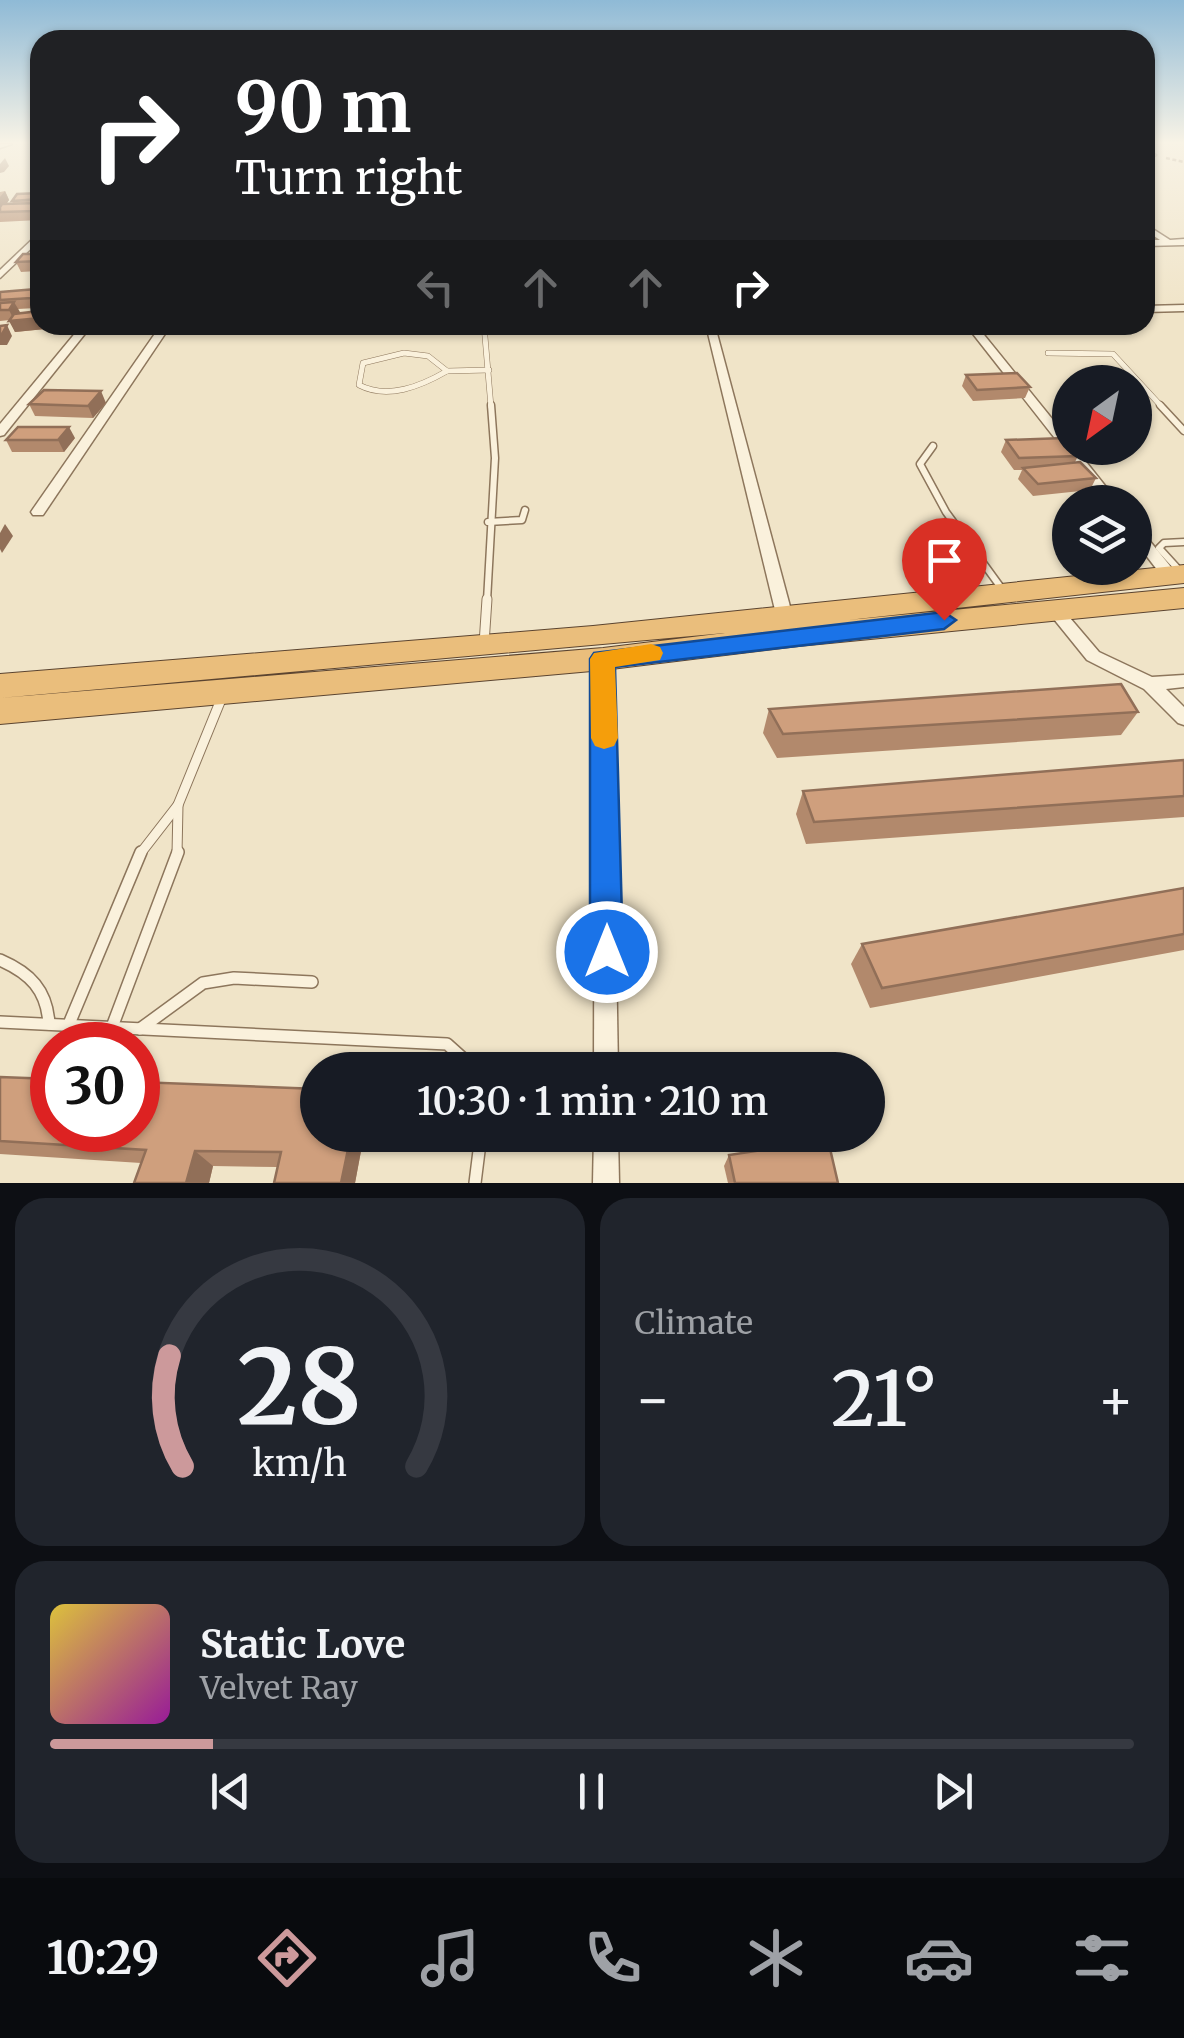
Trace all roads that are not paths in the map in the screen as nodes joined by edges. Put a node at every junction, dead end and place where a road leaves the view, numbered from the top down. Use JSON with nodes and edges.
{"nodes":[{"id":1,"x":1155,"y":233,"type":"edge"},
{"id":2,"x":1168,"y":242,"type":"junction"},
{"id":3,"x":1184,"y":242,"type":"edge"},
{"id":4,"x":1155,"y":243,"type":"edge"},
{"id":5,"x":30,"y":246,"type":"edge"},
{"id":6,"x":0,"y":274,"type":"edge"},
{"id":7,"x":1184,"y":308,"type":"edge"},
{"id":8,"x":1155,"y":309,"type":"edge"},
{"id":9,"x":78,"y":335,"type":"edge"},
{"id":10,"x":159,"y":335,"type":"edge"},
{"id":11,"x":485,"y":335,"type":"edge"},
{"id":12,"x":712,"y":335,"type":"edge"},
{"id":13,"x":980,"y":335,"type":"edge"},
{"id":14,"x":1048,"y":353,"type":"dead end"},
{"id":15,"x":489,"y":370,"type":"junction"},
{"id":16,"x":447,"y":371,"type":"junction"},
{"id":17,"x":7,"y":415,"type":"edge"},
{"id":18,"x":1184,"y":431,"type":"edge"},
{"id":19,"x":0,"y":432,"type":"edge"},
{"id":20,"x":934,"y":446,"type":"dead end"},
{"id":21,"x":1099,"y":485,"type":"edge"},
{"id":22,"x":524,"y":510,"type":"dead end"},
{"id":23,"x":38,"y":512,"type":"dead end"},
{"id":24,"x":488,"y":522,"type":"junction"},
{"id":25,"x":1184,"y":542,"type":"edge"},
{"id":26,"x":1152,"y":549,"type":"edge"},
{"id":27,"x":1176,"y":574,"type":"edge"},
{"id":28,"x":1004,"y":592,"type":"junction"},
{"id":29,"x":1054,"y":610,"type":"junction"},
{"id":30,"x":784,"y":614,"type":"junction"},
{"id":31,"x":484,"y":644,"type":"junction"},
{"id":32,"x":602,"y":659,"type":"junction"},
{"id":33,"x":1184,"y":681,"type":"edge"},
{"id":34,"x":1150,"y":684,"type":"junction"},
{"id":35,"x":0,"y":686,"type":"edge"},
{"id":36,"x":224,"y":693,"type":"junction"},
{"id":37,"x":0,"y":711,"type":"edge"},
{"id":38,"x":1184,"y":718,"type":"edge"},
{"id":39,"x":178,"y":805,"type":"junction"},
{"id":40,"x":0,"y":960,"type":"edge"},
{"id":41,"x":312,"y":982,"type":"dead end"},
{"id":42,"x":0,"y":1022,"type":"edge"},
{"id":43,"x":49,"y":1022,"type":"edge"},
{"id":44,"x":70,"y":1022,"type":"edge"},
{"id":45,"x":114,"y":1022,"type":"edge"},
{"id":46,"x":150,"y":1022,"type":"edge"},
{"id":47,"x":30,"y":1023,"type":"edge"},
{"id":48,"x":160,"y":1030,"type":"edge"},
{"id":49,"x":456,"y":1052,"type":"edge"},
{"id":50,"x":606,"y":1052,"type":"edge"},
{"id":51,"x":479,"y":1152,"type":"edge"},
{"id":52,"x":606,"y":1152,"type":"edge"},
{"id":53,"x":475,"y":1183,"type":"edge"},
{"id":54,"x":606,"y":1183,"type":"edge"}],
"edges":[{"from":1,"to":2,"type":"street"},
{"from":2,"to":3,"type":"street"},
{"from":2,"to":4,"type":"street"},
{"from":5,"to":6,"type":"street"},
{"from":7,"to":8,"type":"street"},
{"from":9,"to":17,"type":"street"},
{"from":10,"to":23,"type":"street"},
{"from":11,"to":15,"type":"lane"},
{"from":12,"to":30,"type":"street"},
{"from":13,"to":21,"type":"street"},
{"from":14,"to":18,"type":"lane"},
{"from":15,"to":16,"type":"lane"},
{"from":15,"to":24,"type":"lane"},
{"from":16,"to":16,"type":"lane"},
{"from":17,"to":19,"type":"street"},
{"from":20,"to":28,"type":"lane"},
{"from":22,"to":24,"type":"lane"},
{"from":24,"to":31,"type":"lane"},
{"from":25,"to":27,"type":"lane"},
{"from":26,"to":27,"type":"street"},
{"from":27,"to":28,"type":"highway"},
{"from":27,"to":29,"type":"highway"},
{"from":28,"to":30,"type":"highway"},
{"from":29,"to":32,"type":"highway"},
{"from":29,"to":34,"type":"street"},
{"from":30,"to":31,"type":"highway"},
{"from":31,"to":35,"type":"highway"},
{"from":32,"to":36,"type":"highway"},
{"from":32,"to":50,"type":"street"},
{"from":33,"to":34,"type":"street"},
{"from":34,"to":38,"type":"street"},
{"from":36,"to":37,"type":"highway"},
{"from":36,"to":39,"type":"lane"},
{"from":39,"to":44,"type":"lane"},
{"from":39,"to":45,"type":"lane"},
{"from":40,"to":43,"type":"lane"},
{"from":41,"to":46,"type":"lane"},
{"from":42,"to":47,"type":"lane"},
{"from":48,"to":49,"type":"lane"},
{"from":51,"to":53,"type":"lane"},
{"from":52,"to":54,"type":"street"}]}
